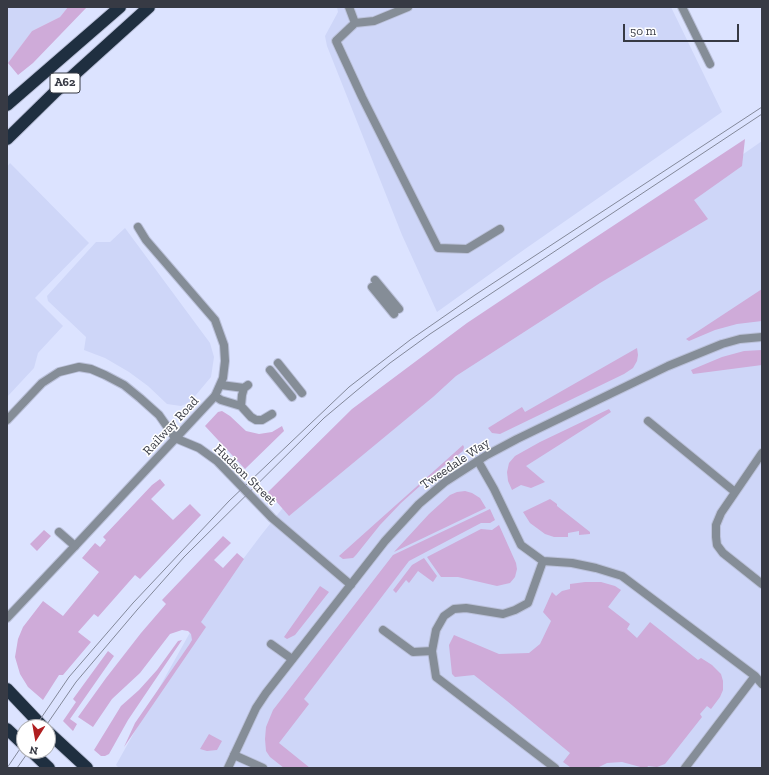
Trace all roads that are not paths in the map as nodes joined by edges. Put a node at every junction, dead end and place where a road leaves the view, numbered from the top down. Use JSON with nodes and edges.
{"nodes":[{"id":1,"x":120,"y":7,"type":"edge"},
{"id":2,"x":149,"y":7,"type":"edge"},
{"id":3,"x":349,"y":7,"type":"edge"},
{"id":4,"x":408,"y":7,"type":"edge"},
{"id":5,"x":682,"y":7,"type":"edge"},
{"id":6,"x":355,"y":23,"type":"junction"},
{"id":7,"x":710,"y":64,"type":"dead end"},
{"id":8,"x":7,"y":105,"type":"edge"},
{"id":9,"x":7,"y":139,"type":"edge"},
{"id":10,"x":138,"y":227,"type":"dead end"},
{"id":11,"x":500,"y":229,"type":"dead end"},
{"id":12,"x":375,"y":283,"type":"dead end"},
{"id":13,"x":399,"y":311,"type":"dead end"},
{"id":14,"x":762,"y":337,"type":"edge"},
{"id":15,"x":274,"y":366,"type":"dead end"},
{"id":16,"x":221,"y":385,"type":"junction"},
{"id":17,"x":298,"y":394,"type":"dead end"},
{"id":18,"x":215,"y":396,"type":"junction"},
{"id":19,"x":241,"y":406,"type":"junction"},
{"id":20,"x":272,"y":414,"type":"dead end"},
{"id":21,"x":7,"y":420,"type":"edge"},
{"id":22,"x":648,"y":421,"type":"dead end"},
{"id":23,"x":175,"y":438,"type":"junction"},
{"id":24,"x":762,"y":453,"type":"edge"},
{"id":25,"x":478,"y":461,"type":"junction"},
{"id":26,"x":735,"y":492,"type":"junction"},
{"id":27,"x":59,"y":532,"type":"dead end"},
{"id":28,"x":75,"y":546,"type":"junction"},
{"id":29,"x":543,"y":561,"type":"junction"},
{"id":30,"x":762,"y":584,"type":"edge"},
{"id":31,"x":351,"y":585,"type":"junction"},
{"id":32,"x":7,"y":618,"type":"edge"},
{"id":33,"x":383,"y":630,"type":"dead end"},
{"id":34,"x":271,"y":644,"type":"dead end"},
{"id":35,"x":432,"y":650,"type":"junction"},
{"id":36,"x":292,"y":659,"type":"junction"},
{"id":37,"x":759,"y":677,"type":"edge"},
{"id":38,"x":762,"y":684,"type":"edge"},
{"id":39,"x":7,"y":690,"type":"edge"},
{"id":40,"x":34,"y":719,"type":"edge"},
{"id":41,"x":7,"y":729,"type":"edge"},
{"id":42,"x":16,"y":737,"type":"edge"},
{"id":43,"x":56,"y":739,"type":"edge"},
{"id":44,"x":234,"y":754,"type":"junction"},
{"id":45,"x":39,"y":759,"type":"edge"},
{"id":46,"x":49,"y":768,"type":"edge"},
{"id":47,"x":87,"y":768,"type":"edge"},
{"id":48,"x":228,"y":768,"type":"edge"},
{"id":49,"x":263,"y":768,"type":"edge"},
{"id":50,"x":555,"y":768,"type":"edge"},
{"id":51,"x":685,"y":768,"type":"edge"}],
"edges":[{"from":1,"to":8,"type":"highway","number":"A62"},
{"from":2,"to":9,"type":"highway","number":"A62"},
{"from":3,"to":6,"type":"street"},
{"from":4,"to":6,"type":"street"},
{"from":5,"to":7,"type":"street"},
{"from":6,"to":11,"type":"street"},
{"from":10,"to":16,"type":"street","name":"Railway Road"},
{"from":12,"to":13,"type":"street"},
{"from":14,"to":25,"type":"street","name":"Tweedale Way"},
{"from":15,"to":17,"type":"street"},
{"from":16,"to":18,"type":"street","name":"Railway Road"},
{"from":16,"to":19,"type":"street"},
{"from":18,"to":19,"type":"street"},
{"from":18,"to":23,"type":"street","name":"Railway Road"},
{"from":19,"to":20,"type":"street"},
{"from":21,"to":23,"type":"street"},
{"from":22,"to":26,"type":"street"},
{"from":23,"to":28,"type":"street","name":"Railway Road"},
{"from":23,"to":31,"type":"street","name":"Hudson Street"},
{"from":24,"to":26,"type":"street"},
{"from":25,"to":29,"type":"street"},
{"from":25,"to":31,"type":"street","name":"Tweedale Way"},
{"from":26,"to":30,"type":"street"},
{"from":27,"to":28,"type":"street"},
{"from":28,"to":32,"type":"street","name":"Railway Road"},
{"from":29,"to":35,"type":"street"},
{"from":29,"to":37,"type":"street"},
{"from":31,"to":36,"type":"street","name":"Tweedale Way"},
{"from":33,"to":35,"type":"street"},
{"from":34,"to":36,"type":"street"},
{"from":35,"to":50,"type":"street"},
{"from":36,"to":44,"type":"street","name":"Tweedale Way"},
{"from":37,"to":38,"type":"street"},
{"from":37,"to":51,"type":"street"},
{"from":39,"to":40,"type":"highway"},
{"from":41,"to":42,"type":"highway"},
{"from":43,"to":47,"type":"highway"},
{"from":44,"to":48,"type":"street","name":"Tweedale Way"},
{"from":44,"to":49,"type":"street"},
{"from":45,"to":46,"type":"highway"}]}
